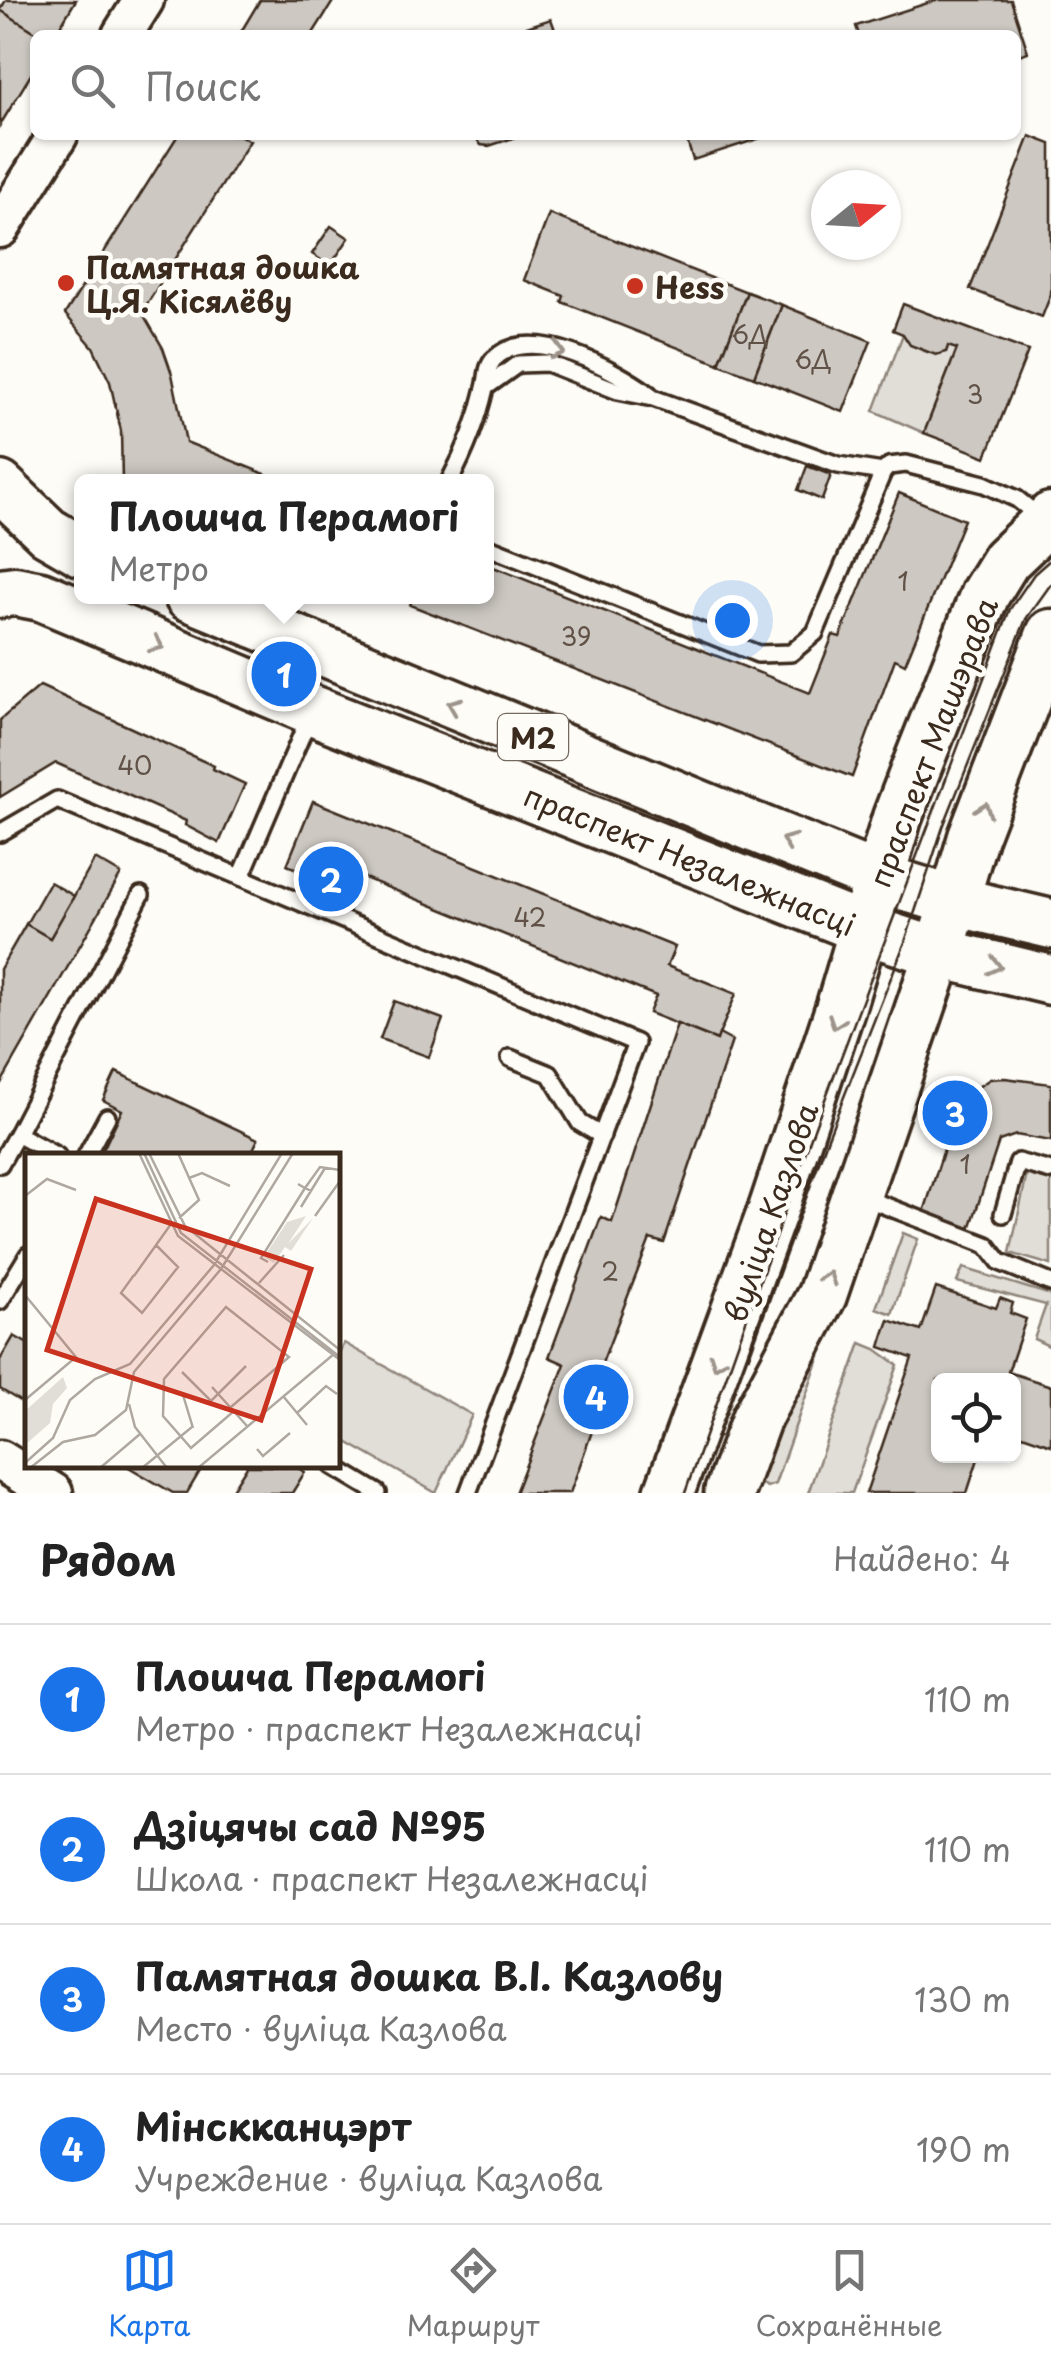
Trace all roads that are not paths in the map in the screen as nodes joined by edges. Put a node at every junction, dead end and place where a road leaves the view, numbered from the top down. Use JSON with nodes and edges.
{"nodes":[{"id":1,"x":144,"y":0,"type":"edge"},
{"id":2,"x":125,"y":30,"type":"edge"},
{"id":3,"x":54,"y":140,"type":"edge"},
{"id":4,"x":6,"y":203,"type":"edge"},
{"id":5,"x":883,"y":472,"type":"junction"},
{"id":6,"x":452,"y":474,"type":"edge"},
{"id":7,"x":0,"y":486,"type":"edge"},
{"id":8,"x":1048,"y":519,"type":"edge"},
{"id":9,"x":74,"y":546,"type":"edge"},
{"id":10,"x":494,"y":549,"type":"edge"},
{"id":11,"x":0,"y":593,"type":"edge"},
{"id":12,"x":209,"y":604,"type":"edge"},
{"id":13,"x":1051,"y":634,"type":"edge"},
{"id":14,"x":312,"y":710,"type":"junction"},
{"id":15,"x":0,"y":833,"type":"edge"},
{"id":16,"x":241,"y":877,"type":"junction"},
{"id":17,"x":878,"y":878,"type":"junction"},
{"id":18,"x":141,"y":896,"type":"dead end"},
{"id":19,"x":953,"y":901,"type":"junction"},
{"id":20,"x":1051,"y":924,"type":"edge"},
{"id":21,"x":864,"y":929,"type":"junction"},
{"id":22,"x":939,"y":952,"type":"junction"},
{"id":23,"x":1051,"y":980,"type":"edge"},
{"id":24,"x":510,"y":1058,"type":"dead end"},
{"id":25,"x":107,"y":1118,"type":"dead end"},
{"id":26,"x":17,"y":1134,"type":"junction"},
{"id":27,"x":602,"y":1136,"type":"junction"},
{"id":28,"x":52,"y":1153,"type":"edge"},
{"id":29,"x":88,"y":1153,"type":"edge"},
{"id":30,"x":0,"y":1164,"type":"edge"},
{"id":31,"x":1051,"y":1171,"type":"edge"},
{"id":32,"x":856,"y":1195,"type":"junction"},
{"id":33,"x":1003,"y":1214,"type":"dead end"},
{"id":34,"x":22,"y":1276,"type":"edge"},
{"id":35,"x":1051,"y":1283,"type":"edge"},
{"id":36,"x":0,"y":1301,"type":"edge"},
{"id":37,"x":0,"y":1460,"type":"edge"},
{"id":38,"x":336,"y":1468,"type":"edge"},
{"id":39,"x":53,"y":1493,"type":"edge"},
{"id":40,"x":378,"y":1493,"type":"edge"},
{"id":41,"x":468,"y":1493,"type":"edge"},
{"id":42,"x":669,"y":1493,"type":"edge"},
{"id":43,"x":729,"y":1493,"type":"edge"}],
"edges":[{"from":1,"to":2,"type":"street"},
{"from":3,"to":4,"type":"street"},
{"from":6,"to":5,"type":"lane","one_way":true},
{"from":5,"to":8,"type":"lane"},
{"from":5,"to":10,"type":"lane"},
{"from":7,"to":9,"type":"main road"},
{"from":8,"to":17,"type":"main road","name":"праспект Машэрава"},
{"from":11,"to":14,"type":"main road","name":"праспект Незалежнасці","number":"М2","one_way":true},
{"from":17,"to":12,"type":"main road","name":"праспект Незалежнасці","number":"М2","one_way":true},
{"from":19,"to":13,"type":"main road","one_way":true},
{"from":14,"to":16,"type":"lane"},
{"from":14,"to":21,"type":"main road","name":"праспект Незалежнасці","number":"М2"},
{"from":15,"to":16,"type":"lane"},
{"from":16,"to":27,"type":"lane"},
{"from":17,"to":19,"type":"main road","name":"праспект Незалежнасці","number":"М2"},
{"from":17,"to":21,"type":"main road","name":"праспект Машэрава"},
{"from":18,"to":26,"type":"lane"},
{"from":19,"to":20,"type":"main road","name":"праспект Незалежнасці","number":"М2"},
{"from":19,"to":22,"type":"main road"},
{"from":21,"to":22,"type":"main road","name":"праспект Незалежнасці","number":"М2"},
{"from":21,"to":42,"type":"main road","name":"вуліца Казлова","one_way":true},
{"from":22,"to":23,"type":"main road","name":"праспект Незалежнасці","number":"М2","one_way":true},
{"from":22,"to":32,"type":"main road"},
{"from":24,"to":27,"type":"lane"},
{"from":25,"to":29,"type":"lane"},
{"from":26,"to":28,"type":"lane"},
{"from":26,"to":30,"type":"lane"},
{"from":27,"to":41,"type":"lane"},
{"from":31,"to":33,"type":"lane"},
{"from":32,"to":35,"type":"lane"},
{"from":43,"to":32,"type":"main road","one_way":true},
{"from":34,"to":36,"type":"lane"},
{"from":37,"to":39,"type":"street"},
{"from":38,"to":40,"type":"lane"}]}
